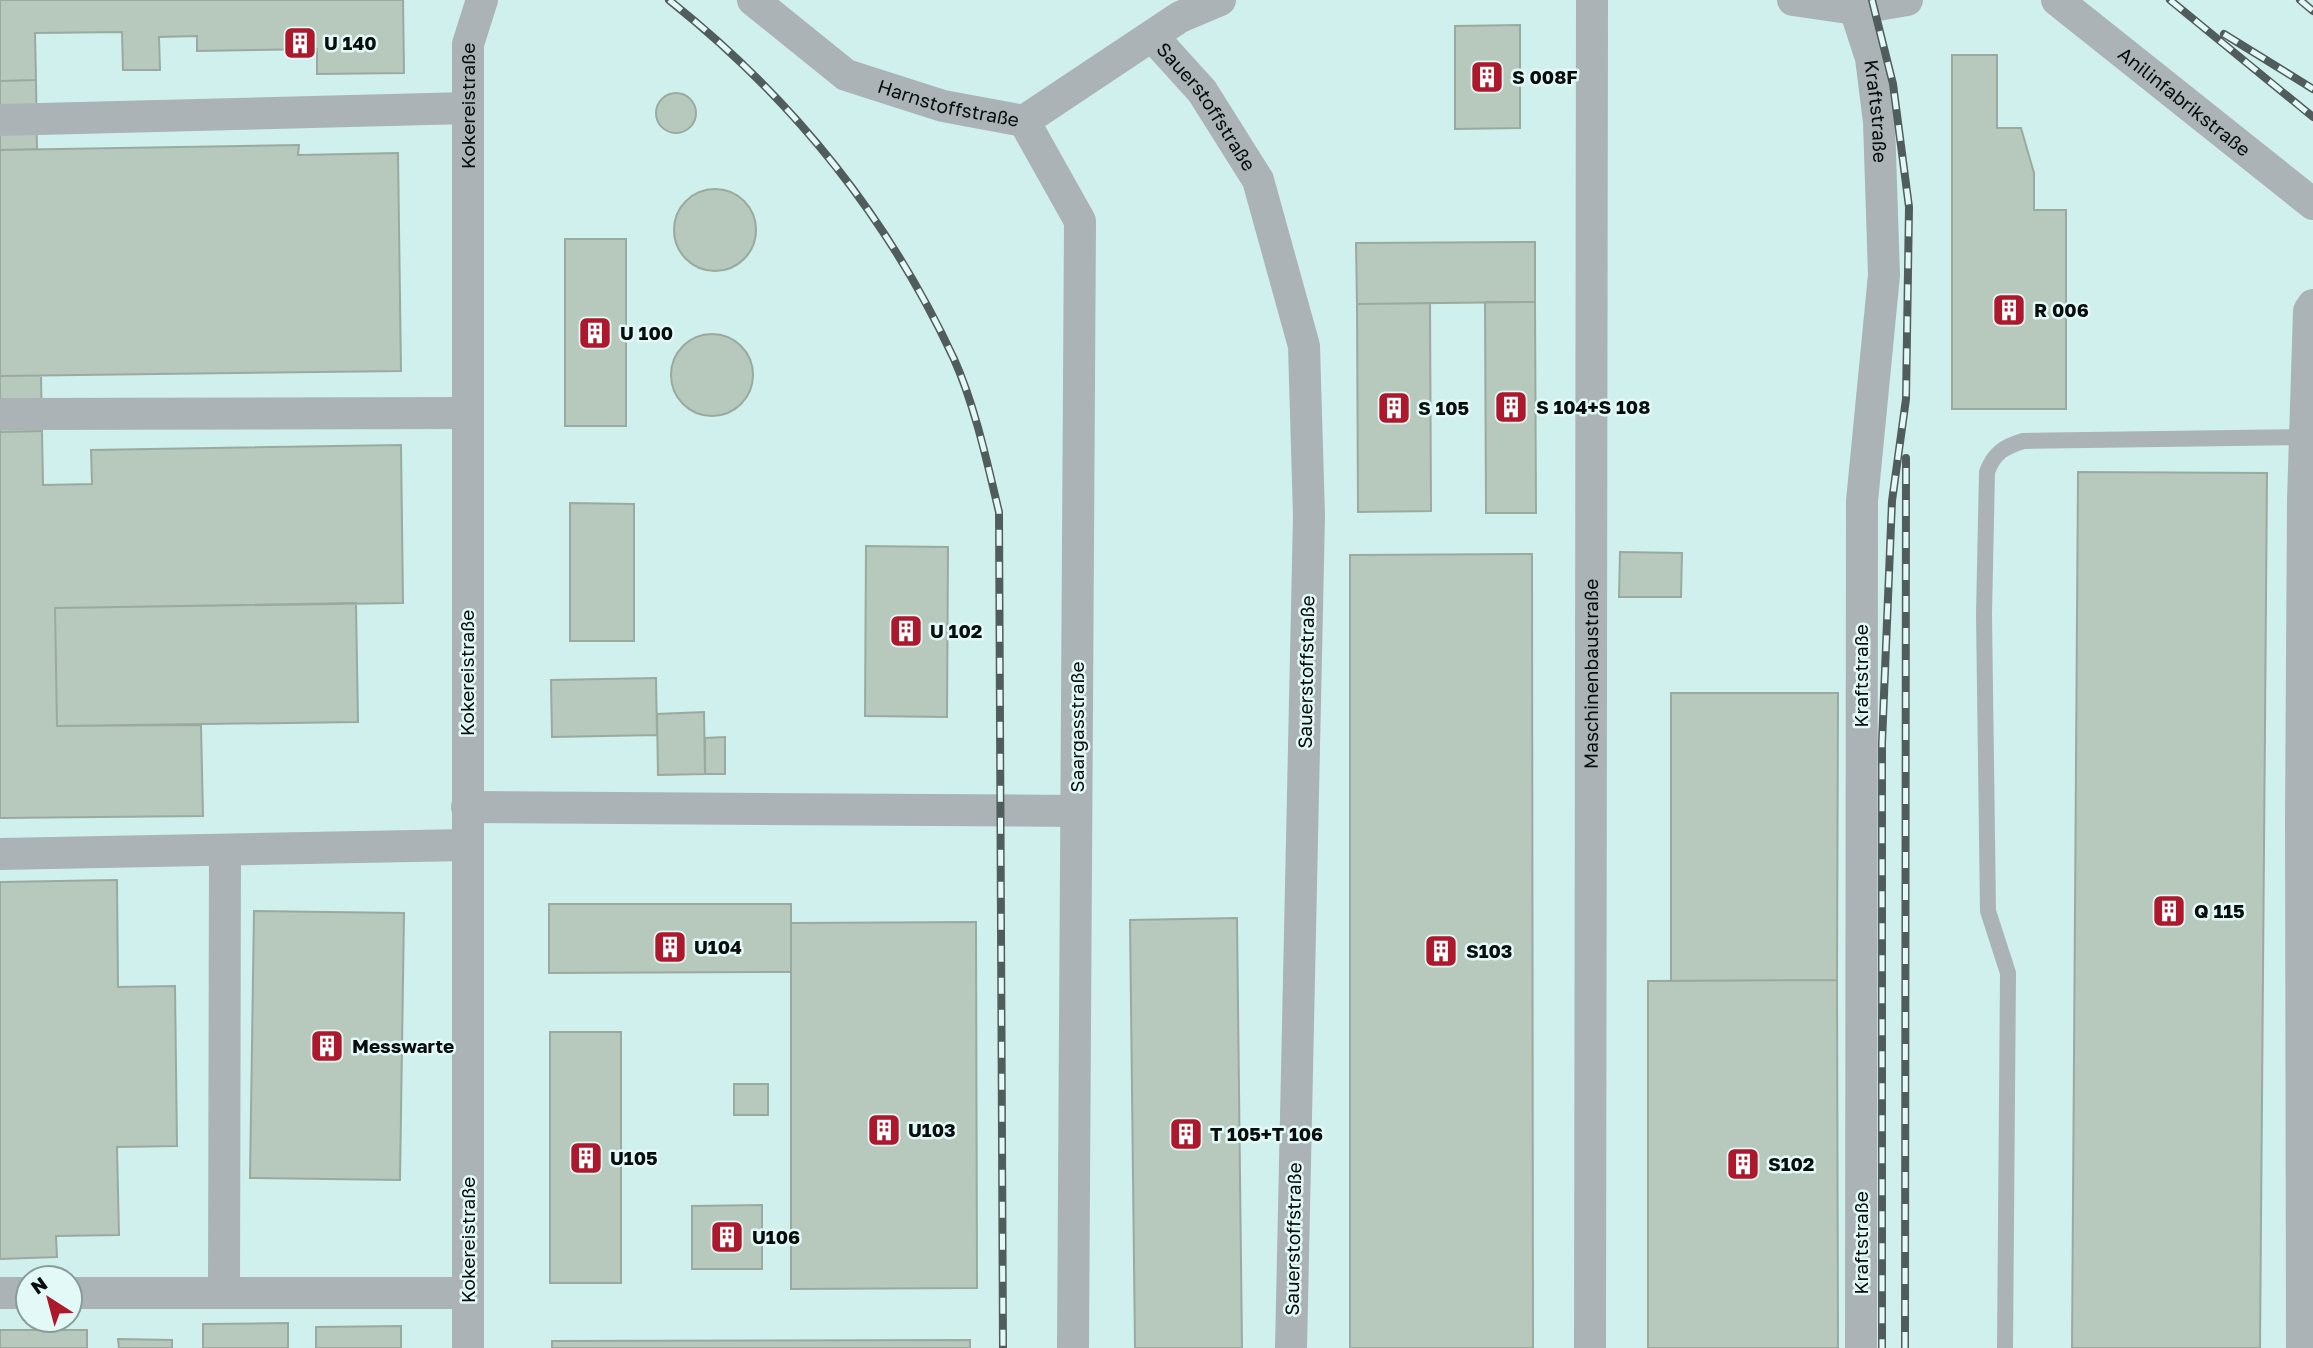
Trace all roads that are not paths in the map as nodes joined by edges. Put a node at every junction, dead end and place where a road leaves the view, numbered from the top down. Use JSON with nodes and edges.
{"nodes":[{"id":1,"x":482,"y":0,"type":"edge"},
{"id":2,"x":753,"y":0,"type":"edge"},
{"id":3,"x":1220,"y":0,"type":"edge"},
{"id":4,"x":1592,"y":0,"type":"edge"},
{"id":5,"x":1793,"y":0,"type":"edge"},
{"id":6,"x":1907,"y":0,"type":"edge"},
{"id":7,"x":2057,"y":0,"type":"edge"},
{"id":8,"x":1855,"y":9,"type":"junction"},
{"id":9,"x":1153,"y":37,"type":"junction"},
{"id":10,"x":468,"y":108,"type":"junction"},
{"id":11,"x":0,"y":120,"type":"edge"},
{"id":12,"x":1024,"y":121,"type":"junction"},
{"id":13,"x":2313,"y":204,"type":"edge"},
{"id":14,"x":2313,"y":305,"type":"edge"},
{"id":15,"x":467,"y":413,"type":"junction"},
{"id":16,"x":0,"y":414,"type":"edge"},
{"id":17,"x":2305,"y":437,"type":"junction"},
{"id":18,"x":467,"y":807,"type":"junction"},
{"id":19,"x":1076,"y":811,"type":"junction"},
{"id":20,"x":467,"y":845,"type":"junction"},
{"id":21,"x":225,"y":850,"type":"junction"},
{"id":22,"x":0,"y":854,"type":"edge"},
{"id":23,"x":84,"y":1293,"type":"edge"},
{"id":24,"x":224,"y":1293,"type":"junction"},
{"id":25,"x":468,"y":1293,"type":"junction"},
{"id":26,"x":468,"y":1348,"type":"edge"},
{"id":27,"x":1073,"y":1348,"type":"edge"},
{"id":28,"x":1291,"y":1348,"type":"edge"},
{"id":29,"x":1591,"y":1348,"type":"edge"},
{"id":30,"x":1861,"y":1348,"type":"edge"},
{"id":31,"x":2005,"y":1348,"type":"edge"},
{"id":32,"x":2302,"y":1348,"type":"edge"}],
"edges":[{"from":1,"to":10,"type":"street","name":"Kokereistraße"},
{"from":2,"to":12,"type":"street","name":"Harnstoffstraße"},
{"from":3,"to":9,"type":"street","name":"Harnstoffstraße"},
{"from":4,"to":29,"type":"street","name":"Maschinenbaustraße"},
{"from":5,"to":8,"type":"street"},
{"from":6,"to":8,"type":"street"},
{"from":7,"to":13,"type":"street","name":"Anilinfabrikstraße"},
{"from":8,"to":30,"type":"street","name":"Kraftstraße"},
{"from":9,"to":12,"type":"street","name":"Harnstoffstraße"},
{"from":9,"to":28,"type":"street","name":"Sauerstoffstraße"},
{"from":10,"to":11,"type":"street"},
{"from":10,"to":15,"type":"street","name":"Kokereistraße"},
{"from":12,"to":19,"type":"street","name":"Saargasstraße"},
{"from":14,"to":17,"type":"street"},
{"from":15,"to":16,"type":"street"},
{"from":15,"to":18,"type":"street","name":"Kokereistraße"},
{"from":17,"to":31,"type":"lane"},
{"from":17,"to":32,"type":"street"},
{"from":18,"to":19,"type":"street"},
{"from":18,"to":20,"type":"street","name":"Kokereistraße"},
{"from":19,"to":27,"type":"street","name":"Saargasstraße"},
{"from":20,"to":21,"type":"street"},
{"from":20,"to":25,"type":"street","name":"Kokereistraße"},
{"from":21,"to":22,"type":"street"},
{"from":21,"to":24,"type":"street"},
{"from":23,"to":24,"type":"street"},
{"from":24,"to":25,"type":"street"},
{"from":25,"to":26,"type":"street","name":"Kokereistraße"}]}
